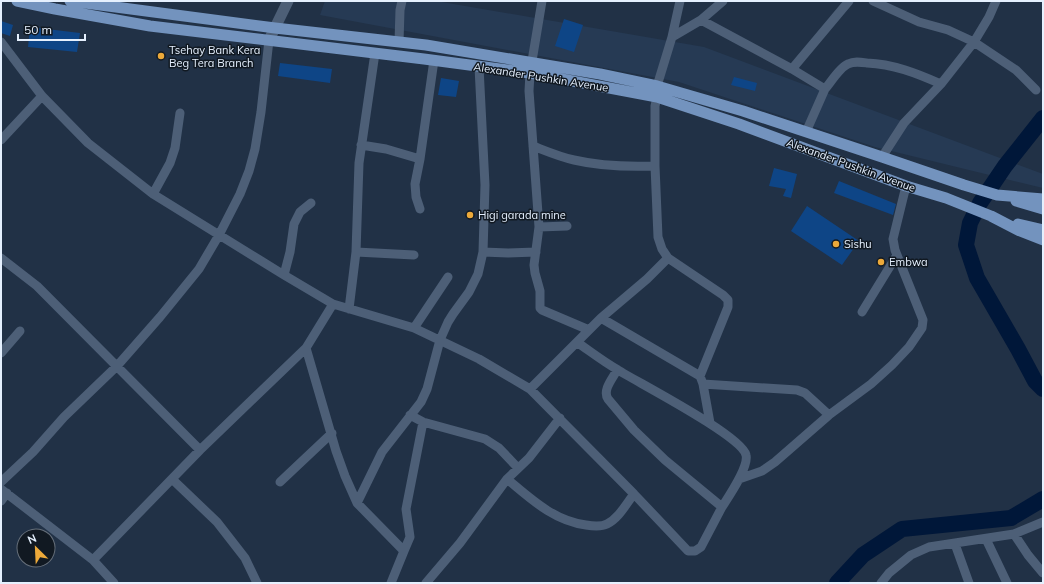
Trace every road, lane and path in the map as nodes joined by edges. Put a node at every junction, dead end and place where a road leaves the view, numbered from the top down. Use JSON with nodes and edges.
{"nodes":[{"id":1,"x":17,"y":1,"type":"edge"},
{"id":2,"x":70,"y":1,"type":"edge"},
{"id":3,"x":288,"y":1,"type":"edge"},
{"id":4,"x":402,"y":1,"type":"edge"},
{"id":5,"x":542,"y":1,"type":"edge"},
{"id":6,"x":680,"y":1,"type":"edge"},
{"id":7,"x":723,"y":1,"type":"edge"},
{"id":8,"x":849,"y":1,"type":"edge"},
{"id":9,"x":874,"y":1,"type":"edge"},
{"id":10,"x":996,"y":1,"type":"edge"},
{"id":11,"x":701,"y":20,"type":"junction"},
{"id":12,"x":275,"y":28,"type":"junction"},
{"id":13,"x":672,"y":37,"type":"junction"},
{"id":14,"x":269,"y":40,"type":"junction"},
{"id":15,"x":1,"y":42,"type":"edge"},
{"id":16,"x":399,"y":42,"type":"junction"},
{"id":17,"x":974,"y":42,"type":"junction"},
{"id":18,"x":426,"y":45,"type":"junction"},
{"id":19,"x":375,"y":53,"type":"junction"},
{"id":20,"x":429,"y":59,"type":"junction"},
{"id":21,"x":479,"y":67,"type":"junction"},
{"id":22,"x":532,"y":68,"type":"junction"},
{"id":23,"x":792,"y":69,"type":"junction"},
{"id":24,"x":941,"y":84,"type":"junction"},
{"id":25,"x":657,"y":86,"type":"junction"},
{"id":26,"x":825,"y":89,"type":"junction"},
{"id":27,"x":1036,"y":90,"type":"dead end"},
{"id":28,"x":42,"y":96,"type":"junction"},
{"id":29,"x":657,"y":97,"type":"junction"},
{"id":30,"x":180,"y":113,"type":"dead end"},
{"id":31,"x":806,"y":132,"type":"junction"},
{"id":32,"x":1,"y":140,"type":"edge"},
{"id":33,"x":361,"y":145,"type":"junction"},
{"id":34,"x":533,"y":146,"type":"junction"},
{"id":35,"x":882,"y":157,"type":"junction"},
{"id":36,"x":420,"y":159,"type":"junction"},
{"id":37,"x":655,"y":166,"type":"junction"},
{"id":38,"x":906,"y":186,"type":"junction"},
{"id":39,"x":153,"y":194,"type":"junction"},
{"id":40,"x":996,"y":195,"type":"junction"},
{"id":41,"x":1043,"y":199,"type":"edge"},
{"id":42,"x":311,"y":203,"type":"dead end"},
{"id":43,"x":420,"y":209,"type":"dead end"},
{"id":44,"x":1043,"y":209,"type":"edge"},
{"id":45,"x":991,"y":216,"type":"junction"},
{"id":46,"x":568,"y":226,"type":"dead end"},
{"id":47,"x":540,"y":227,"type":"junction"},
{"id":48,"x":1043,"y":230,"type":"edge"},
{"id":49,"x":219,"y":235,"type":"junction"},
{"id":50,"x":1043,"y":240,"type":"edge"},
{"id":51,"x":356,"y":252,"type":"junction"},
{"id":52,"x":483,"y":252,"type":"junction"},
{"id":53,"x":536,"y":252,"type":"junction"},
{"id":54,"x":414,"y":255,"type":"dead end"},
{"id":55,"x":897,"y":255,"type":"junction"},
{"id":56,"x":1,"y":258,"type":"edge"},
{"id":57,"x":668,"y":258,"type":"junction"},
{"id":58,"x":284,"y":275,"type":"junction"},
{"id":59,"x":448,"y":277,"type":"dead end"},
{"id":60,"x":333,"y":304,"type":"junction"},
{"id":61,"x":350,"y":309,"type":"junction"},
{"id":62,"x":862,"y":312,"type":"dead end"},
{"id":63,"x":601,"y":318,"type":"junction"},
{"id":64,"x":414,"y":328,"type":"junction"},
{"id":65,"x":589,"y":330,"type":"junction"},
{"id":66,"x":20,"y":331,"type":"dead end"},
{"id":67,"x":440,"y":340,"type":"junction"},
{"id":68,"x":578,"y":343,"type":"junction"},
{"id":69,"x":306,"y":348,"type":"junction"},
{"id":70,"x":1,"y":353,"type":"edge"},
{"id":71,"x":117,"y":366,"type":"junction"},
{"id":72,"x":617,"y":370,"type":"junction"},
{"id":73,"x":702,"y":380,"type":"junction"},
{"id":74,"x":530,"y":389,"type":"junction"},
{"id":75,"x":410,"y":415,"type":"junction"},
{"id":76,"x":829,"y":415,"type":"junction"},
{"id":77,"x":560,"y":418,"type":"junction"},
{"id":78,"x":423,"y":422,"type":"junction"},
{"id":79,"x":710,"y":423,"type":"junction"},
{"id":80,"x":332,"y":433,"type":"junction"},
{"id":81,"x":200,"y":450,"type":"junction"},
{"id":82,"x":518,"y":468,"type":"junction"},
{"id":83,"x":172,"y":479,"type":"junction"},
{"id":84,"x":739,"y":479,"type":"junction"},
{"id":85,"x":507,"y":480,"type":"junction"},
{"id":86,"x":1,"y":482,"type":"edge"},
{"id":87,"x":280,"y":482,"type":"dead end"},
{"id":88,"x":4,"y":491,"type":"edge"},
{"id":89,"x":634,"y":494,"type":"junction"},
{"id":90,"x":1,"y":501,"type":"edge"},
{"id":91,"x":357,"y":503,"type":"junction"},
{"id":92,"x":722,"y":506,"type":"junction"},
{"id":93,"x":1041,"y":526,"type":"edge"},
{"id":94,"x":1014,"y":534,"type":"junction"},
{"id":95,"x":986,"y":539,"type":"junction"},
{"id":96,"x":956,"y":544,"type":"junction"},
{"id":97,"x":404,"y":551,"type":"junction"},
{"id":98,"x":93,"y":560,"type":"junction"},
{"id":99,"x":1043,"y":573,"type":"edge"},
{"id":100,"x":114,"y":583,"type":"edge"},
{"id":101,"x":257,"y":583,"type":"edge"},
{"id":102,"x":391,"y":583,"type":"edge"},
{"id":103,"x":426,"y":583,"type":"edge"},
{"id":104,"x":880,"y":583,"type":"edge"},
{"id":105,"x":969,"y":583,"type":"edge"},
{"id":106,"x":1007,"y":583,"type":"edge"}],
"edges":[{"from":1,"to":14,"type":"main road","name":"Alexander Pushkin Avenue"},
{"from":2,"to":12,"type":"main road","name":"Alexander Pushkin Avenue"},
{"from":3,"to":12,"type":"street"},
{"from":4,"to":16,"type":"street"},
{"from":5,"to":22,"type":"street"},
{"from":6,"to":13,"type":"street"},
{"from":7,"to":11,"type":"street"},
{"from":8,"to":23,"type":"street"},
{"from":9,"to":17,"type":"street"},
{"from":10,"to":17,"type":"street"},
{"from":11,"to":13,"type":"street"},
{"from":11,"to":23,"type":"street"},
{"from":12,"to":14,"type":"street"},
{"from":12,"to":16,"type":"main road","name":"Alexander Pushkin Avenue"},
{"from":13,"to":25,"type":"street"},
{"from":14,"to":19,"type":"main road","name":"Alexander Pushkin Avenue"},
{"from":14,"to":49,"type":"street"},
{"from":15,"to":28,"type":"street"},
{"from":16,"to":18,"type":"main road","name":"Alexander Pushkin Avenue"},
{"from":17,"to":24,"type":"street"},
{"from":17,"to":27,"type":"street"},
{"from":18,"to":20,"type":"main road"},
{"from":18,"to":22,"type":"main road","name":"Alexander Pushkin Avenue"},
{"from":19,"to":20,"type":"main road","name":"Alexander Pushkin Avenue"},
{"from":19,"to":33,"type":"street"},
{"from":20,"to":21,"type":"main road","name":"Alexander Pushkin Avenue"},
{"from":20,"to":36,"type":"street"},
{"from":21,"to":22,"type":"main road","name":"Alexander Pushkin Avenue"},
{"from":21,"to":52,"type":"street"},
{"from":22,"to":25,"type":"main road","name":"Alexander Pushkin Avenue"},
{"from":22,"to":29,"type":"main road","name":"Alexander Pushkin Avenue"},
{"from":22,"to":34,"type":"street"},
{"from":23,"to":26,"type":"street"},
{"from":24,"to":26,"type":"street"},
{"from":24,"to":35,"type":"street"},
{"from":25,"to":31,"type":"main road","name":"Alexander Pushkin Avenue"},
{"from":26,"to":31,"type":"street"},
{"from":28,"to":32,"type":"street"},
{"from":28,"to":39,"type":"street"},
{"from":29,"to":37,"type":"street"},
{"from":29,"to":38,"type":"main road","name":"Alexander Pushkin Avenue"},
{"from":30,"to":39,"type":"street"},
{"from":31,"to":35,"type":"main road","name":"Alexander Pushkin Avenue"},
{"from":33,"to":36,"type":"street"},
{"from":33,"to":51,"type":"street"},
{"from":34,"to":37,"type":"street"},
{"from":34,"to":47,"type":"street"},
{"from":35,"to":40,"type":"main road","name":"Alexander Pushkin Avenue"},
{"from":36,"to":43,"type":"street"},
{"from":37,"to":57,"type":"street"},
{"from":38,"to":45,"type":"main road","name":"Alexander Pushkin Avenue"},
{"from":38,"to":55,"type":"street"},
{"from":39,"to":49,"type":"street"},
{"from":40,"to":41,"type":"main road","name":"Alexander Pushkin Avenue"},
{"from":40,"to":44,"type":"main road"},
{"from":42,"to":58,"type":"street"},
{"from":45,"to":48,"type":"main road"},
{"from":45,"to":50,"type":"main road","name":"Alexander Pushkin Avenue"},
{"from":46,"to":47,"type":"street"},
{"from":47,"to":53,"type":"street"},
{"from":49,"to":58,"type":"street"},
{"from":49,"to":71,"type":"street"},
{"from":51,"to":54,"type":"street"},
{"from":51,"to":61,"type":"street"},
{"from":52,"to":53,"type":"street"},
{"from":52,"to":67,"type":"street"},
{"from":53,"to":65,"type":"street"},
{"from":55,"to":62,"type":"street"},
{"from":55,"to":76,"type":"street"},
{"from":56,"to":71,"type":"street"},
{"from":57,"to":63,"type":"street"},
{"from":57,"to":73,"type":"street"},
{"from":58,"to":60,"type":"street"},
{"from":59,"to":64,"type":"street"},
{"from":60,"to":61,"type":"street"},
{"from":60,"to":69,"type":"street"},
{"from":61,"to":64,"type":"street"},
{"from":63,"to":65,"type":"street"},
{"from":63,"to":73,"type":"street"},
{"from":64,"to":67,"type":"street"},
{"from":65,"to":68,"type":"street"},
{"from":66,"to":70,"type":"street"},
{"from":67,"to":74,"type":"street"},
{"from":67,"to":75,"type":"street"},
{"from":68,"to":72,"type":"street"},
{"from":68,"to":74,"type":"street"},
{"from":69,"to":80,"type":"street"},
{"from":69,"to":81,"type":"street"},
{"from":71,"to":81,"type":"street"},
{"from":71,"to":86,"type":"street"},
{"from":72,"to":79,"type":"street"},
{"from":72,"to":92,"type":"street"},
{"from":73,"to":76,"type":"street"},
{"from":73,"to":79,"type":"street"},
{"from":74,"to":77,"type":"street"},
{"from":75,"to":78,"type":"street"},
{"from":75,"to":91,"type":"street"},
{"from":76,"to":84,"type":"street"},
{"from":77,"to":82,"type":"street"},
{"from":77,"to":89,"type":"street"},
{"from":78,"to":82,"type":"street"},
{"from":78,"to":97,"type":"street"},
{"from":79,"to":84,"type":"street"},
{"from":80,"to":87,"type":"street"},
{"from":80,"to":91,"type":"street"},
{"from":81,"to":83,"type":"street"},
{"from":82,"to":85,"type":"street"},
{"from":83,"to":98,"type":"street"},
{"from":83,"to":101,"type":"street"},
{"from":84,"to":92,"type":"street"},
{"from":85,"to":89,"type":"street"},
{"from":85,"to":103,"type":"street"},
{"from":88,"to":90,"type":"street"},
{"from":88,"to":98,"type":"street"},
{"from":89,"to":92,"type":"street"},
{"from":91,"to":97,"type":"street"},
{"from":93,"to":94,"type":"street"},
{"from":94,"to":95,"type":"street"},
{"from":94,"to":99,"type":"street"},
{"from":95,"to":96,"type":"street"},
{"from":95,"to":106,"type":"street"},
{"from":96,"to":104,"type":"street"},
{"from":96,"to":105,"type":"street"},
{"from":97,"to":102,"type":"street"},
{"from":98,"to":100,"type":"street"}]}
